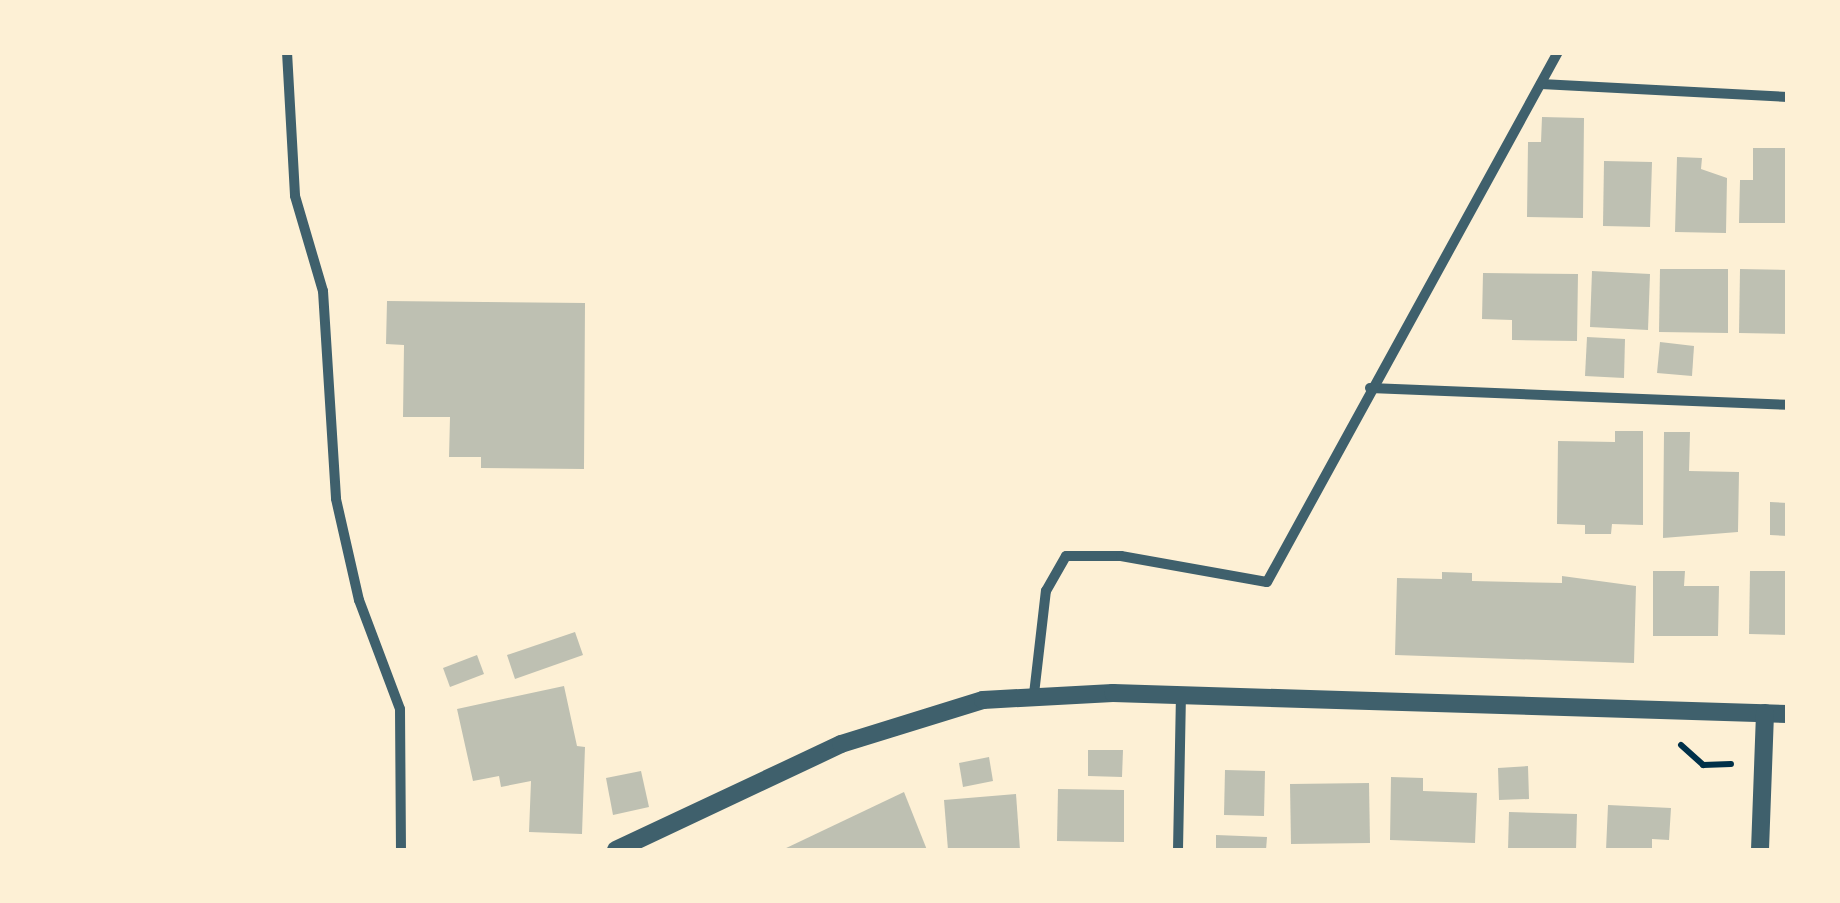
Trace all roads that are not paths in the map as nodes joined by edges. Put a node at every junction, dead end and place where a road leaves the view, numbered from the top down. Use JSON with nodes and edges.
{"nodes":[{"id":1,"x":287,"y":52,"type":"edge"},
{"id":2,"x":1558,"y":52,"type":"edge"},
{"id":3,"x":1541,"y":84,"type":"junction"},
{"id":4,"x":1788,"y":97,"type":"edge"},
{"id":5,"x":1370,"y":388,"type":"junction"},
{"id":6,"x":1788,"y":405,"type":"edge"},
{"id":7,"x":1034,"y":694,"type":"junction"},
{"id":8,"x":1181,"y":694,"type":"junction"},
{"id":9,"x":1765,"y":713,"type":"junction"},
{"id":10,"x":1788,"y":714,"type":"edge"},
{"id":11,"x":401,"y":850,"type":"edge"},
{"id":12,"x":616,"y":850,"type":"edge"},
{"id":13,"x":1178,"y":850,"type":"edge"},
{"id":14,"x":1760,"y":850,"type":"edge"}],
"edges":[{"from":1,"to":11,"type":"street"},
{"from":2,"to":3,"type":"street"},
{"from":3,"to":4,"type":"street"},
{"from":3,"to":5,"type":"street"},
{"from":5,"to":6,"type":"street"},
{"from":5,"to":7,"type":"street"},
{"from":7,"to":8,"type":"street"},
{"from":7,"to":12,"type":"street"},
{"from":8,"to":9,"type":"street"},
{"from":8,"to":13,"type":"street"},
{"from":9,"to":10,"type":"street"},
{"from":9,"to":14,"type":"street"}]}
